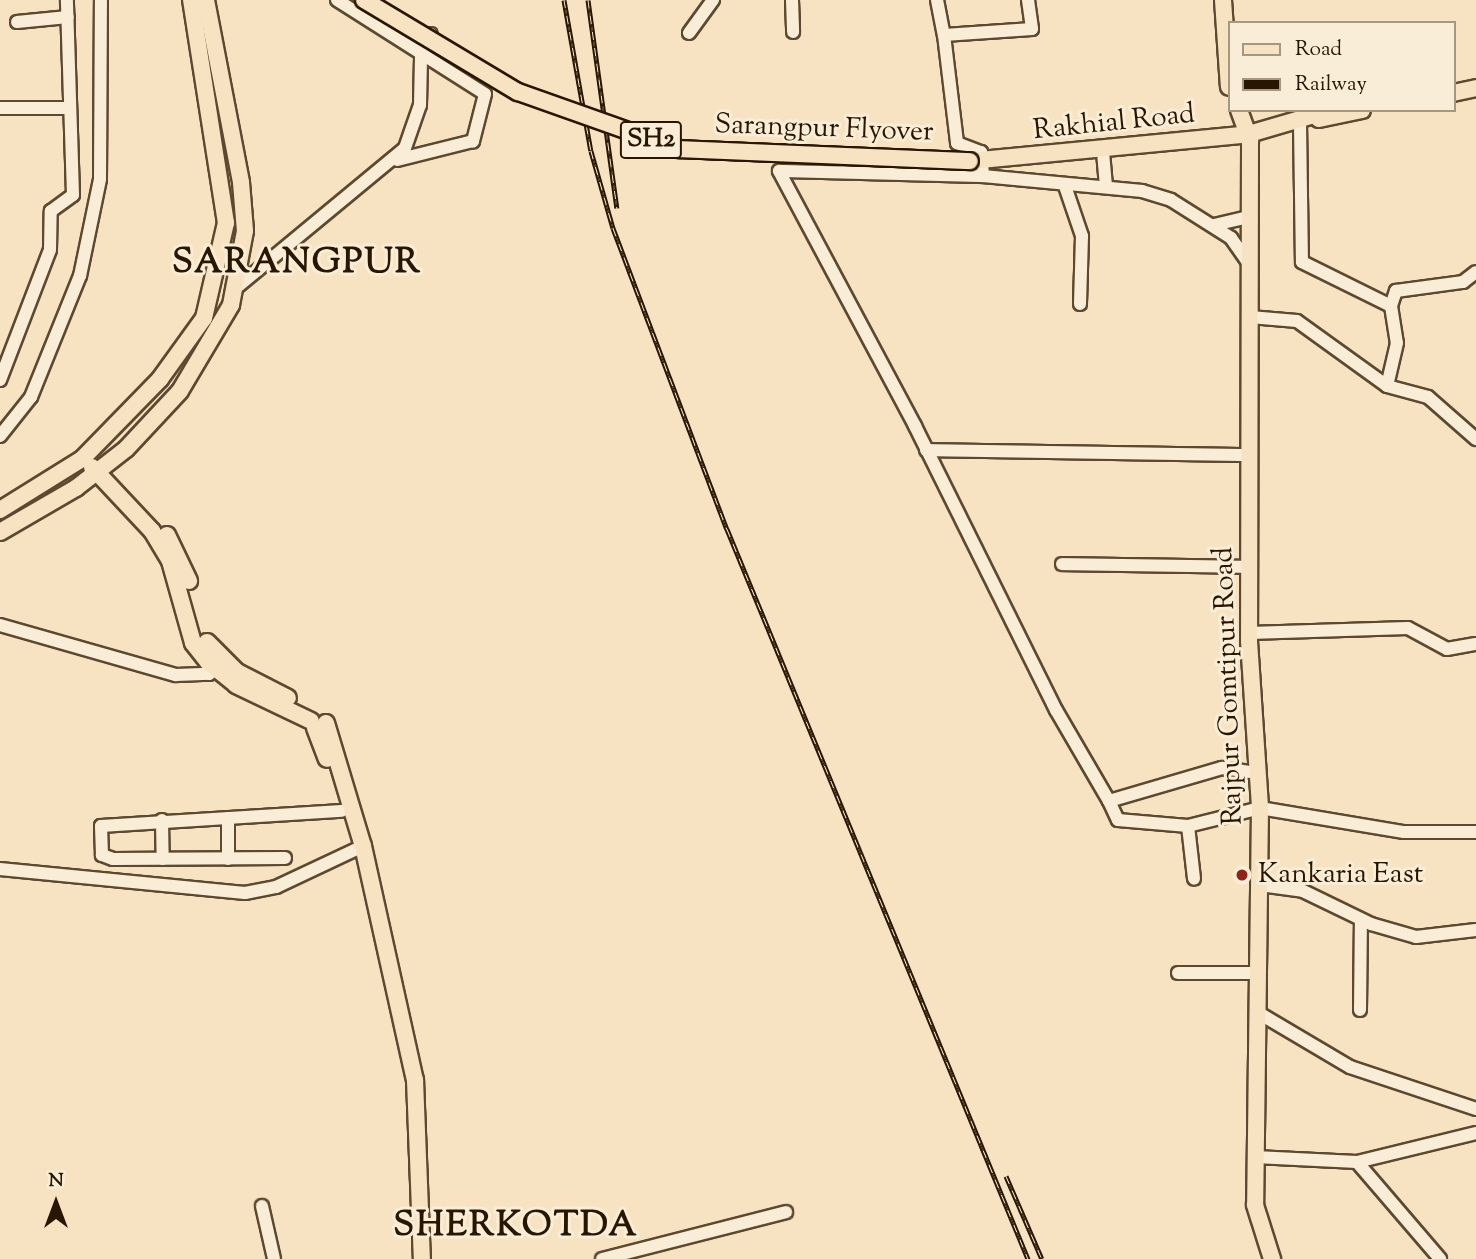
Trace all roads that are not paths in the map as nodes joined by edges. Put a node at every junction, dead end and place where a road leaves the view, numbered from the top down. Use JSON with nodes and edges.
{"nodes":[{"id":1,"x":67,"y":0,"type":"edge"},
{"id":2,"x":101,"y":0,"type":"edge"},
{"id":3,"x":191,"y":0,"type":"edge"},
{"id":4,"x":206,"y":0,"type":"edge"},
{"id":5,"x":337,"y":0,"type":"edge"},
{"id":6,"x":364,"y":0,"type":"edge"},
{"id":7,"x":378,"y":0,"type":"edge"},
{"id":8,"x":713,"y":0,"type":"edge"},
{"id":9,"x":792,"y":0,"type":"edge"},
{"id":10,"x":937,"y":0,"type":"edge"},
{"id":11,"x":1028,"y":0,"type":"edge"},
{"id":12,"x":1223,"y":0,"type":"edge"},
{"id":13,"x":68,"y":17,"type":"junction"},
{"id":14,"x":17,"y":22,"type":"dead end"},
{"id":15,"x":793,"y":32,"type":"dead end"},
{"id":16,"x":689,"y":33,"type":"dead end"},
{"id":17,"x":944,"y":35,"type":"junction"},
{"id":18,"x":421,"y":56,"type":"junction"},
{"id":19,"x":1228,"y":72,"type":"edge"},
{"id":20,"x":1476,"y":80,"type":"edge"},
{"id":21,"x":1476,"y":88,"type":"edge"},
{"id":22,"x":1455,"y":90,"type":"edge"},
{"id":23,"x":1455,"y":90,"type":"edge"},
{"id":24,"x":1455,"y":90,"type":"edge"},
{"id":25,"x":1476,"y":98,"type":"edge"},
{"id":26,"x":0,"y":108,"type":"edge"},
{"id":27,"x":70,"y":108,"type":"junction"},
{"id":28,"x":1240,"y":112,"type":"edge"},
{"id":29,"x":1325,"y":112,"type":"edge"},
{"id":30,"x":1352,"y":112,"type":"edge"},
{"id":31,"x":1300,"y":123,"type":"junction"},
{"id":32,"x":1250,"y":138,"type":"junction"},
{"id":33,"x":1103,"y":152,"type":"junction"},
{"id":34,"x":393,"y":162,"type":"junction"},
{"id":35,"x":978,"y":166,"type":"junction"},
{"id":36,"x":1066,"y":186,"type":"junction"},
{"id":37,"x":1106,"y":187,"type":"junction"},
{"id":38,"x":1250,"y":217,"type":"junction"},
{"id":39,"x":1214,"y":225,"type":"junction"},
{"id":40,"x":1250,"y":265,"type":"junction"},
{"id":41,"x":1476,"y":272,"type":"edge"},
{"id":42,"x":236,"y":288,"type":"junction"},
{"id":43,"x":1080,"y":304,"type":"dead end"},
{"id":44,"x":1391,"y":306,"type":"junction"},
{"id":45,"x":1250,"y":317,"type":"junction"},
{"id":46,"x":0,"y":380,"type":"edge"},
{"id":47,"x":1387,"y":386,"type":"junction"},
{"id":48,"x":0,"y":436,"type":"edge"},
{"id":49,"x":1476,"y":439,"type":"edge"},
{"id":50,"x":926,"y":450,"type":"junction"},
{"id":51,"x":86,"y":455,"type":"junction"},
{"id":52,"x":1251,"y":455,"type":"junction"},
{"id":53,"x":102,"y":469,"type":"junction"},
{"id":54,"x":0,"y":510,"type":"edge"},
{"id":55,"x":0,"y":532,"type":"edge"},
{"id":56,"x":1062,"y":564,"type":"dead end"},
{"id":57,"x":1250,"y":567,"type":"junction"},
{"id":58,"x":0,"y":625,"type":"edge"},
{"id":59,"x":1249,"y":633,"type":"junction"},
{"id":60,"x":1476,"y":644,"type":"edge"},
{"id":61,"x":220,"y":665,"type":"junction"},
{"id":62,"x":317,"y":722,"type":"junction"},
{"id":63,"x":1258,"y":773,"type":"junction"},
{"id":64,"x":1109,"y":801,"type":"junction"},
{"id":65,"x":1260,"y":808,"type":"junction"},
{"id":66,"x":342,"y":811,"type":"junction"},
{"id":67,"x":228,"y":818,"type":"junction"},
{"id":68,"x":162,"y":820,"type":"junction"},
{"id":69,"x":1188,"y":826,"type":"junction"},
{"id":70,"x":1476,"y":832,"type":"edge"},
{"id":71,"x":358,"y":847,"type":"junction"},
{"id":72,"x":285,"y":858,"type":"dead end"},
{"id":73,"x":163,"y":859,"type":"junction"},
{"id":74,"x":228,"y":859,"type":"junction"},
{"id":75,"x":0,"y":869,"type":"edge"},
{"id":76,"x":1194,"y":880,"type":"dead end"},
{"id":77,"x":1260,"y":885,"type":"junction"},
{"id":78,"x":1362,"y":920,"type":"junction"},
{"id":79,"x":1476,"y":930,"type":"edge"},
{"id":80,"x":1178,"y":972,"type":"dead end"},
{"id":81,"x":1257,"y":972,"type":"junction"},
{"id":82,"x":1360,"y":1010,"type":"dead end"},
{"id":83,"x":1257,"y":1012,"type":"junction"},
{"id":84,"x":411,"y":1100,"type":"junction"},
{"id":85,"x":1476,"y":1109,"type":"edge"},
{"id":86,"x":1476,"y":1133,"type":"edge"},
{"id":87,"x":1255,"y":1157,"type":"junction"},
{"id":88,"x":1357,"y":1162,"type":"junction"},
{"id":89,"x":262,"y":1206,"type":"dead end"},
{"id":90,"x":786,"y":1212,"type":"dead end"},
{"id":91,"x":274,"y":1259,"type":"edge"},
{"id":92,"x":411,"y":1259,"type":"edge"},
{"id":93,"x":422,"y":1259,"type":"edge"},
{"id":94,"x":602,"y":1259,"type":"edge"},
{"id":95,"x":1272,"y":1259,"type":"edge"},
{"id":96,"x":1440,"y":1259,"type":"edge"}],
"edges":[{"from":1,"to":13,"type":"street"},
{"from":2,"to":48,"type":"street"},
{"from":3,"to":51,"type":"main road"},
{"from":4,"to":42,"type":"main road"},
{"from":5,"to":18,"type":"street"},
{"from":6,"to":35,"type":"main road","name":"Sarangpur Flyover","number":"SH2","bridge":true},
{"from":7,"to":18,"type":"street"},
{"from":8,"to":16,"type":"street"},
{"from":9,"to":15,"type":"street"},
{"from":10,"to":17,"type":"street"},
{"from":11,"to":17,"type":"street"},
{"from":12,"to":19,"type":"main road"},
{"from":13,"to":14,"type":"street"},
{"from":13,"to":27,"type":"street"},
{"from":17,"to":35,"type":"street"},
{"from":18,"to":34,"type":"street"},
{"from":18,"to":34,"type":"street"},
{"from":20,"to":22,"type":"main road"},
{"from":21,"to":23,"type":"main road"},
{"from":24,"to":25,"type":"street"},
{"from":26,"to":27,"type":"street"},
{"from":27,"to":46,"type":"street"},
{"from":28,"to":32,"type":"main road","name":"Rajpur Gomtipur Road"},
{"from":29,"to":32,"type":"main road","name":"Rakhial Road","number":"SH2"},
{"from":30,"to":31,"type":"main road","name":"Rakhial Road","number":"SH2"},
{"from":31,"to":32,"type":"main road","name":"Rakhial Road","number":"SH2"},
{"from":31,"to":44,"type":"street"},
{"from":32,"to":33,"type":"main road","name":"Rakhial Road","number":"SH2"},
{"from":32,"to":38,"type":"main road","name":"Rajpur Gomtipur Road"},
{"from":33,"to":35,"type":"main road","name":"Rakhial Road","number":"SH2"},
{"from":33,"to":37,"type":"street"},
{"from":34,"to":42,"type":"street"},
{"from":35,"to":36,"type":"street"},
{"from":35,"to":50,"type":"street"},
{"from":36,"to":37,"type":"street"},
{"from":36,"to":43,"type":"street"},
{"from":37,"to":39,"type":"street"},
{"from":38,"to":39,"type":"street"},
{"from":38,"to":40,"type":"main road","name":"Rajpur Gomtipur Road"},
{"from":39,"to":40,"type":"street"},
{"from":40,"to":45,"type":"main road","name":"Rajpur Gomtipur Road"},
{"from":41,"to":44,"type":"street"},
{"from":42,"to":53,"type":"main road"},
{"from":44,"to":47,"type":"street"},
{"from":45,"to":47,"type":"street"},
{"from":45,"to":52,"type":"main road","name":"Rajpur Gomtipur Road"},
{"from":47,"to":49,"type":"street"},
{"from":50,"to":52,"type":"street"},
{"from":50,"to":64,"type":"street"},
{"from":51,"to":53,"type":"main road"},
{"from":51,"to":54,"type":"main road"},
{"from":52,"to":57,"type":"main road","name":"Rajpur Gomtipur Road"},
{"from":53,"to":55,"type":"main road"},
{"from":53,"to":61,"type":"main road"},
{"from":56,"to":57,"type":"street"},
{"from":57,"to":59,"type":"main road","name":"Rajpur Gomtipur Road"},
{"from":58,"to":61,"type":"street"},
{"from":59,"to":60,"type":"street"},
{"from":59,"to":63,"type":"main road","name":"Rajpur Gomtipur Road"},
{"from":61,"to":62,"type":"main road"},
{"from":62,"to":66,"type":"main road"},
{"from":62,"to":71,"type":"main road"},
{"from":63,"to":64,"type":"street"},
{"from":63,"to":65,"type":"main road","name":"Rajpur Gomtipur Road"},
{"from":64,"to":69,"type":"street"},
{"from":65,"to":69,"type":"street"},
{"from":65,"to":70,"type":"street"},
{"from":65,"to":77,"type":"main road","name":"Rajpur Gomtipur Road"},
{"from":66,"to":67,"type":"street"},
{"from":66,"to":71,"type":"main road"},
{"from":67,"to":68,"type":"street"},
{"from":67,"to":74,"type":"street"},
{"from":68,"to":73,"type":"street"},
{"from":68,"to":73,"type":"street"},
{"from":69,"to":76,"type":"street"},
{"from":71,"to":75,"type":"street"},
{"from":71,"to":84,"type":"main road"},
{"from":72,"to":74,"type":"street"},
{"from":73,"to":74,"type":"street"},
{"from":77,"to":78,"type":"street"},
{"from":77,"to":81,"type":"main road","name":"Rajpur Gomtipur Road"},
{"from":78,"to":79,"type":"street"},
{"from":78,"to":82,"type":"street"},
{"from":80,"to":81,"type":"street"},
{"from":81,"to":83,"type":"main road","name":"Rajpur Gomtipur Road"},
{"from":83,"to":85,"type":"street"},
{"from":83,"to":87,"type":"main road","name":"Rajpur Gomtipur Road"},
{"from":84,"to":92,"type":"main road"},
{"from":84,"to":93,"type":"main road"},
{"from":86,"to":88,"type":"street"},
{"from":87,"to":88,"type":"street"},
{"from":87,"to":95,"type":"main road","name":"Rajpur Gomtipur Road"},
{"from":88,"to":96,"type":"street"},
{"from":89,"to":91,"type":"street"},
{"from":90,"to":94,"type":"street"}]}
